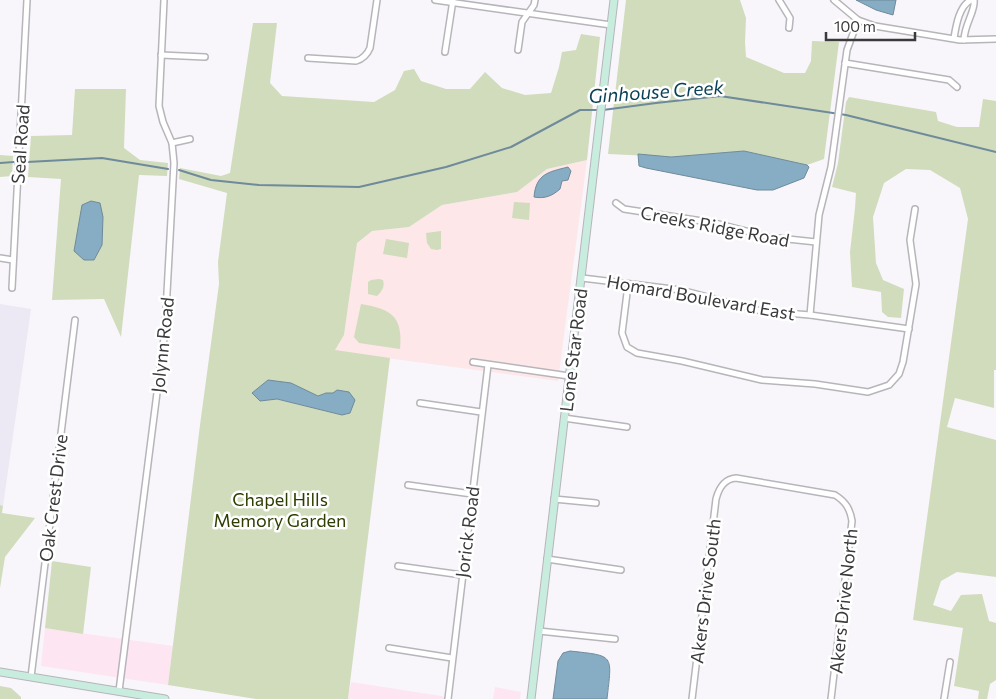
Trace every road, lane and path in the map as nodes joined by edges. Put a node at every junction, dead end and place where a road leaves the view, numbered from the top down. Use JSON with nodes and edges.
{"nodes":[{"id":1,"x":28,"y":0,"type":"edge"},
{"id":2,"x":164,"y":0,"type":"edge"},
{"id":3,"x":376,"y":0,"type":"edge"},
{"id":4,"x":435,"y":0,"type":"edge"},
{"id":5,"x":535,"y":0,"type":"edge"},
{"id":6,"x":614,"y":0,"type":"edge"},
{"id":7,"x":779,"y":0,"type":"edge"},
{"id":8,"x":834,"y":0,"type":"edge"},
{"id":9,"x":972,"y":0,"type":"edge"},
{"id":10,"x":453,"y":1,"type":"edge"},
{"id":11,"x":529,"y":12,"type":"junction"},
{"id":12,"x":961,"y":14,"type":"junction"},
{"id":13,"x":969,"y":17,"type":"junction"},
{"id":14,"x":858,"y":20,"type":"junction"},
{"id":15,"x":611,"y":26,"type":"junction"},
{"id":16,"x":789,"y":28,"type":"dead end"},
{"id":17,"x":954,"y":38,"type":"junction"},
{"id":18,"x":996,"y":39,"type":"edge"},
{"id":19,"x":964,"y":40,"type":"junction"},
{"id":20,"x":518,"y":50,"type":"dead end"},
{"id":21,"x":445,"y":52,"type":"dead end"},
{"id":22,"x":161,"y":55,"type":"junction"},
{"id":23,"x":205,"y":57,"type":"dead end"},
{"id":24,"x":308,"y":58,"type":"dead end"},
{"id":25,"x":845,"y":63,"type":"junction"},
{"id":26,"x":957,"y":87,"type":"dead end"},
{"id":27,"x":190,"y":139,"type":"dead end"},
{"id":28,"x":172,"y":143,"type":"junction"},
{"id":29,"x":616,"y":203,"type":"dead end"},
{"id":30,"x":915,"y":209,"type":"dead end"},
{"id":31,"x":816,"y":242,"type":"junction"},
{"id":32,"x":0,"y":258,"type":"edge"},
{"id":33,"x":13,"y":260,"type":"junction"},
{"id":34,"x":582,"y":278,"type":"junction"},
{"id":35,"x":628,"y":284,"type":"junction"},
{"id":36,"x":12,"y":288,"type":"dead end"},
{"id":37,"x":810,"y":315,"type":"junction"},
{"id":38,"x":76,"y":320,"type":"dead end"},
{"id":39,"x":909,"y":329,"type":"junction"},
{"id":40,"x":472,"y":362,"type":"dead end"},
{"id":41,"x":488,"y":365,"type":"junction"},
{"id":42,"x":569,"y":376,"type":"junction"},
{"id":43,"x":420,"y":403,"type":"dead end"},
{"id":44,"x":481,"y":412,"type":"junction"},
{"id":45,"x":564,"y":418,"type":"junction"},
{"id":46,"x":627,"y":427,"type":"dead end"},
{"id":47,"x":408,"y":485,"type":"dead end"},
{"id":48,"x":472,"y":494,"type":"junction"},
{"id":49,"x":554,"y":499,"type":"junction"},
{"id":50,"x":596,"y":503,"type":"dead end"},
{"id":51,"x":847,"y":505,"type":"joint"},
{"id":52,"x":547,"y":559,"type":"junction"},
{"id":53,"x":398,"y":566,"type":"dead end"},
{"id":54,"x":621,"y":570,"type":"dead end"},
{"id":55,"x":462,"y":576,"type":"junction"},
{"id":56,"x":539,"y":631,"type":"junction"},
{"id":57,"x":615,"y":639,"type":"dead end"},
{"id":58,"x":389,"y":648,"type":"dead end"},
{"id":59,"x":452,"y":658,"type":"junction"},
{"id":60,"x":950,"y":662,"type":"dead end"},
{"id":61,"x":0,"y":672,"type":"edge"},
{"id":62,"x":31,"y":677,"type":"junction"},
{"id":63,"x":119,"y":691,"type":"junction"},
{"id":64,"x":165,"y":699,"type":"edge"},
{"id":65,"x":448,"y":699,"type":"edge"},
{"id":66,"x":531,"y":699,"type":"edge"},
{"id":67,"x":692,"y":699,"type":"edge"},
{"id":68,"x":831,"y":699,"type":"edge"},
{"id":69,"x":944,"y":699,"type":"edge"}],
"edges":[{"from":1,"to":33,"type":"street","name":"Seal Road"},
{"from":2,"to":22,"type":"street","name":"Jolynn Road"},
{"from":3,"to":24,"type":"street"},
{"from":4,"to":10,"type":"street"},
{"from":5,"to":11,"type":"street"},
{"from":6,"to":15,"type":"street","name":"Lone Star Road"},
{"from":7,"to":16,"type":"street"},
{"from":8,"to":14,"type":"street"},
{"from":9,"to":12,"type":"street"},
{"from":9,"to":13,"type":"street"},
{"from":10,"to":11,"type":"street"},
{"from":10,"to":21,"type":"street"},
{"from":11,"to":15,"type":"street"},
{"from":11,"to":20,"type":"street"},
{"from":12,"to":13,"type":"street"},
{"from":12,"to":17,"type":"street"},
{"from":13,"to":19,"type":"street"},
{"from":14,"to":17,"type":"street"},
{"from":14,"to":25,"type":"street"},
{"from":15,"to":34,"type":"street","name":"Lone Star Road"},
{"from":17,"to":19,"type":"street"},
{"from":18,"to":19,"type":"street"},
{"from":22,"to":23,"type":"street"},
{"from":22,"to":28,"type":"street","name":"Jolynn Road"},
{"from":25,"to":26,"type":"street"},
{"from":25,"to":31,"type":"street"},
{"from":27,"to":28,"type":"street"},
{"from":28,"to":63,"type":"street","name":"Jolynn Road"},
{"from":29,"to":31,"type":"street","name":"Creeks Ridge Road"},
{"from":30,"to":39,"type":"street"},
{"from":31,"to":37,"type":"street"},
{"from":32,"to":33,"type":"street"},
{"from":33,"to":36,"type":"street","name":"Seal Road"},
{"from":34,"to":35,"type":"street","name":"Homard Boulevard East"},
{"from":34,"to":42,"type":"street","name":"Lone Star Road"},
{"from":35,"to":37,"type":"street","name":"Homard Boulevard East"},
{"from":35,"to":39,"type":"street"},
{"from":37,"to":39,"type":"street","name":"Homard Boulevard East"},
{"from":38,"to":62,"type":"street","name":"Oak Crest Drive"},
{"from":40,"to":41,"type":"street"},
{"from":41,"to":42,"type":"street"},
{"from":41,"to":44,"type":"street","name":"Jorick Road"},
{"from":42,"to":45,"type":"street","name":"Lone Star Road"},
{"from":43,"to":44,"type":"street"},
{"from":44,"to":48,"type":"street","name":"Jorick Road"},
{"from":45,"to":46,"type":"street"},
{"from":45,"to":49,"type":"street","name":"Lone Star Road"},
{"from":47,"to":48,"type":"street"},
{"from":48,"to":55,"type":"street","name":"Jorick Road"},
{"from":49,"to":50,"type":"street"},
{"from":49,"to":52,"type":"street","name":"Lone Star Road"},
{"from":51,"to":67,"type":"street","name":"Akers Drive South"},
{"from":51,"to":68,"type":"street","name":"Akers Drive North"},
{"from":52,"to":54,"type":"street"},
{"from":52,"to":56,"type":"street","name":"Lone Star Road"},
{"from":53,"to":55,"type":"street"},
{"from":55,"to":59,"type":"street","name":"Jorick Road"},
{"from":56,"to":57,"type":"street"},
{"from":56,"to":66,"type":"street","name":"Lone Star Road"},
{"from":58,"to":59,"type":"street"},
{"from":59,"to":65,"type":"street","name":"Jorick Road"},
{"from":60,"to":69,"type":"street"},
{"from":61,"to":62,"type":"street"},
{"from":62,"to":63,"type":"street"},
{"from":63,"to":64,"type":"street"}]}
